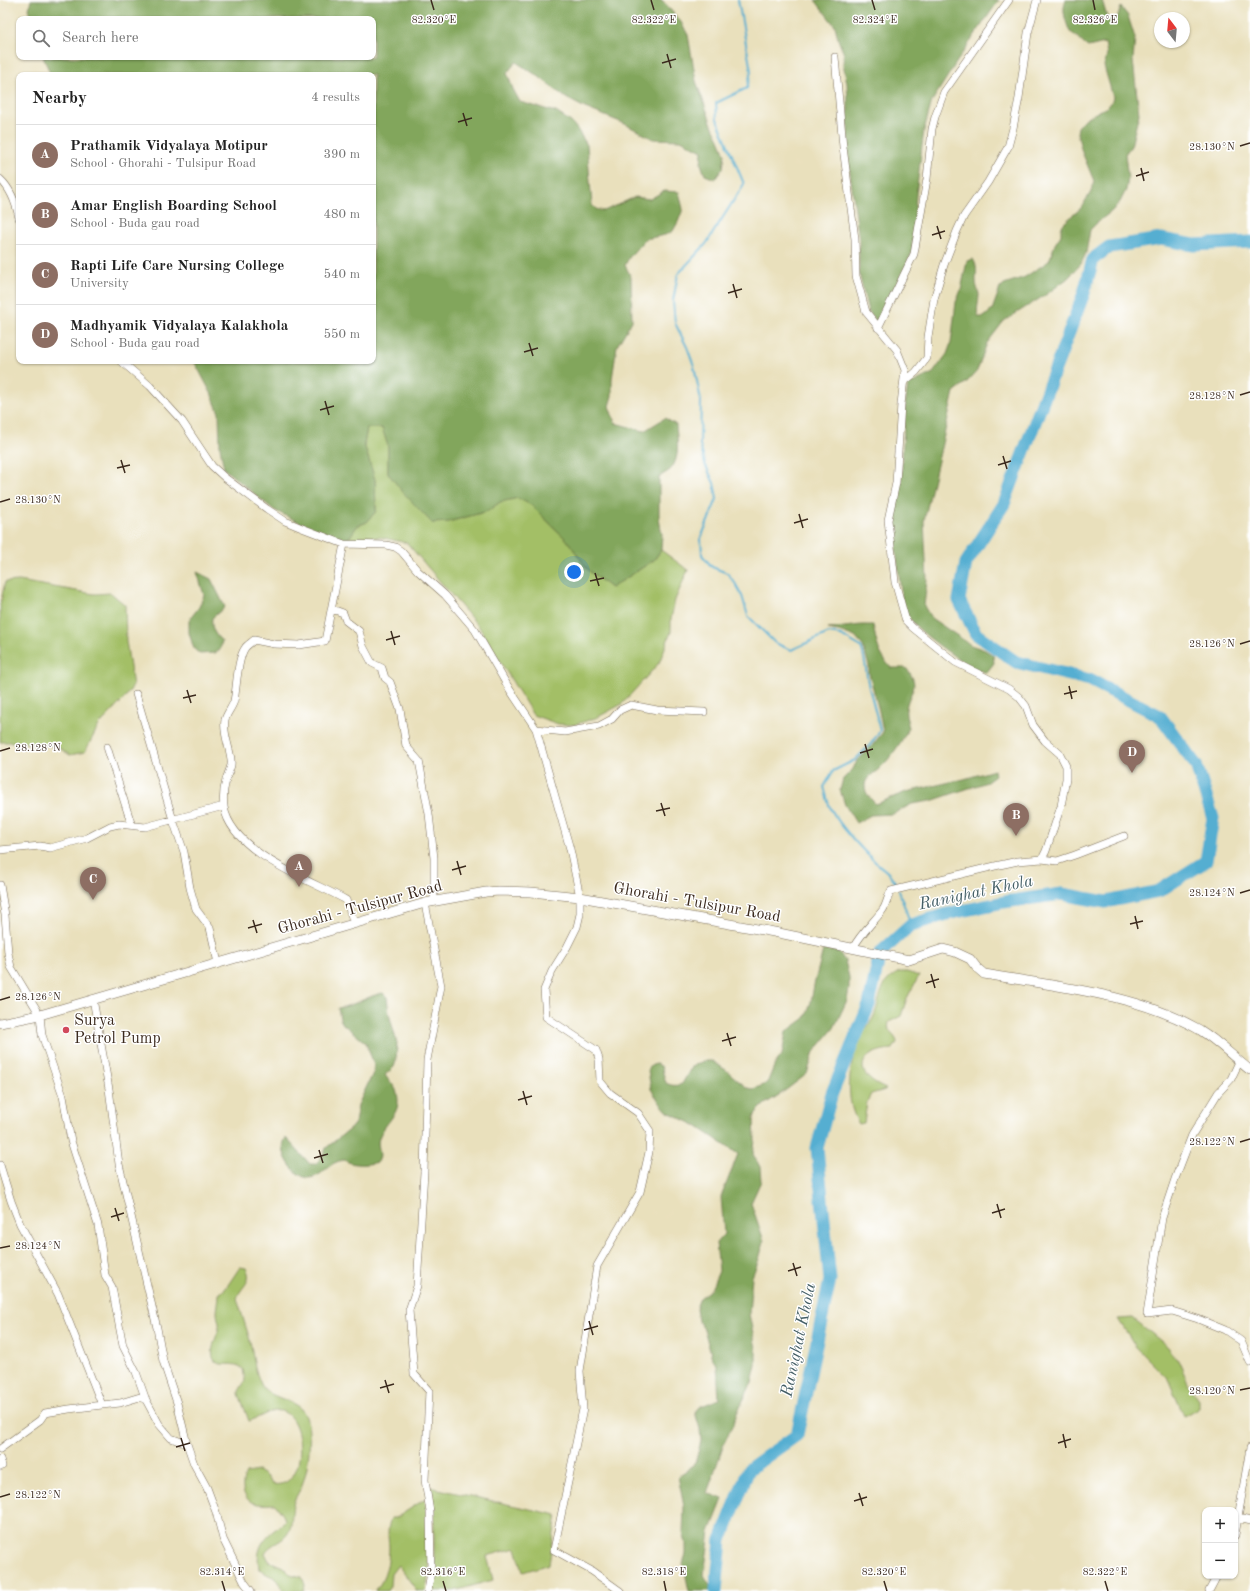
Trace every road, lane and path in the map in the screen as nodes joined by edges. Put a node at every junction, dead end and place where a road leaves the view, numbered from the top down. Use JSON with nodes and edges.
{"nodes":[{"id":1,"x":1009,"y":0,"type":"edge"},
{"id":2,"x":1037,"y":0,"type":"edge"},
{"id":3,"x":835,"y":57,"type":"dead end"},
{"id":4,"x":0,"y":179,"type":"edge"},
{"id":5,"x":16,"y":208,"type":"edge"},
{"id":6,"x":878,"y":328,"type":"junction"},
{"id":7,"x":124,"y":364,"type":"edge"},
{"id":8,"x":904,"y":382,"type":"junction"},
{"id":9,"x":344,"y":544,"type":"junction"},
{"id":10,"x":332,"y":609,"type":"junction"},
{"id":11,"x":136,"y":694,"type":"dead end"},
{"id":12,"x":704,"y":712,"type":"dead end"},
{"id":13,"x":536,"y":729,"type":"junction"},
{"id":14,"x":107,"y":747,"type":"dead end"},
{"id":15,"x":224,"y":806,"type":"junction"},
{"id":16,"x":173,"y":820,"type":"junction"},
{"id":17,"x":132,"y":826,"type":"junction"},
{"id":18,"x":1124,"y":836,"type":"dead end"},
{"id":19,"x":0,"y":850,"type":"edge"},
{"id":20,"x":1042,"y":859,"type":"junction"},
{"id":21,"x":0,"y":885,"type":"edge"},
{"id":22,"x":580,"y":897,"type":"junction"},
{"id":23,"x":429,"y":902,"type":"junction"},
{"id":24,"x":354,"y":924,"type":"junction"},
{"id":25,"x":853,"y":948,"type":"junction"},
{"id":26,"x":218,"y":963,"type":"junction"},
{"id":27,"x":93,"y":999,"type":"junction"},
{"id":28,"x":40,"y":1015,"type":"junction"},
{"id":29,"x":0,"y":1023,"type":"edge"},
{"id":30,"x":1239,"y":1062,"type":"junction"},
{"id":31,"x":1250,"y":1070,"type":"edge"},
{"id":32,"x":0,"y":1165,"type":"edge"},
{"id":33,"x":1250,"y":1362,"type":"edge"},
{"id":34,"x":146,"y":1400,"type":"junction"},
{"id":35,"x":102,"y":1405,"type":"junction"},
{"id":36,"x":187,"y":1444,"type":"junction"},
{"id":37,"x":1250,"y":1448,"type":"edge"},
{"id":38,"x":0,"y":1449,"type":"edge"},
{"id":39,"x":0,"y":1459,"type":"edge"},
{"id":40,"x":0,"y":1467,"type":"edge"},
{"id":41,"x":1238,"y":1518,"type":"joint"},
{"id":42,"x":1250,"y":1521,"type":"edge"},
{"id":43,"x":1215,"y":1579,"type":"edge"},
{"id":44,"x":251,"y":1591,"type":"edge"},
{"id":45,"x":428,"y":1591,"type":"edge"},
{"id":46,"x":620,"y":1591,"type":"edge"},
{"id":47,"x":1209,"y":1591,"type":"edge"}],
"edges":[{"from":1,"to":6,"type":"street"},
{"from":2,"to":8,"type":"street"},
{"from":3,"to":6,"type":"street"},
{"from":4,"to":5,"type":"street"},
{"from":6,"to":8,"type":"street"},
{"from":7,"to":9,"type":"street"},
{"from":8,"to":20,"type":"street"},
{"from":9,"to":10,"type":"street"},
{"from":9,"to":13,"type":"street"},
{"from":10,"to":15,"type":"street"},
{"from":10,"to":23,"type":"street"},
{"from":11,"to":16,"type":"street"},
{"from":12,"to":13,"type":"street"},
{"from":13,"to":22,"type":"street"},
{"from":14,"to":17,"type":"street"},
{"from":15,"to":16,"type":"street"},
{"from":15,"to":24,"type":"street"},
{"from":16,"to":17,"type":"street"},
{"from":16,"to":26,"type":"street"},
{"from":17,"to":19,"type":"street"},
{"from":18,"to":20,"type":"street"},
{"from":20,"to":25,"type":"street"},
{"from":21,"to":28,"type":"street"},
{"from":22,"to":23,"type":"main road","name":"Ghorahi - Tulsipur Road"},
{"from":22,"to":25,"type":"main road","name":"Ghorahi - Tulsipur Road"},
{"from":22,"to":46,"type":"street"},
{"from":23,"to":24,"type":"main road","name":"Ghorahi - Tulsipur Road"},
{"from":23,"to":45,"type":"street"},
{"from":24,"to":26,"type":"main road","name":"Ghorahi - Tulsipur Road"},
{"from":25,"to":30,"type":"main road","name":"Ghorahi - Tulsipur Road"},
{"from":26,"to":27,"type":"main road","name":"Ghorahi - Tulsipur Road"},
{"from":27,"to":28,"type":"main road","name":"Ghorahi - Tulsipur Road"},
{"from":27,"to":36,"type":"street"},
{"from":28,"to":29,"type":"main road","name":"Ghorahi - Tulsipur Road"},
{"from":28,"to":34,"type":"street"},
{"from":30,"to":31,"type":"main road"},
{"from":30,"to":33,"type":"street"},
{"from":32,"to":35,"type":"street"},
{"from":34,"to":35,"type":"street"},
{"from":34,"to":36,"type":"street"},
{"from":35,"to":38,"type":"street"},
{"from":36,"to":44,"type":"street"},
{"from":37,"to":41,"type":"street"},
{"from":39,"to":40,"type":"street"},
{"from":41,"to":42,"type":"street"},
{"from":43,"to":47,"type":"street"}]}
